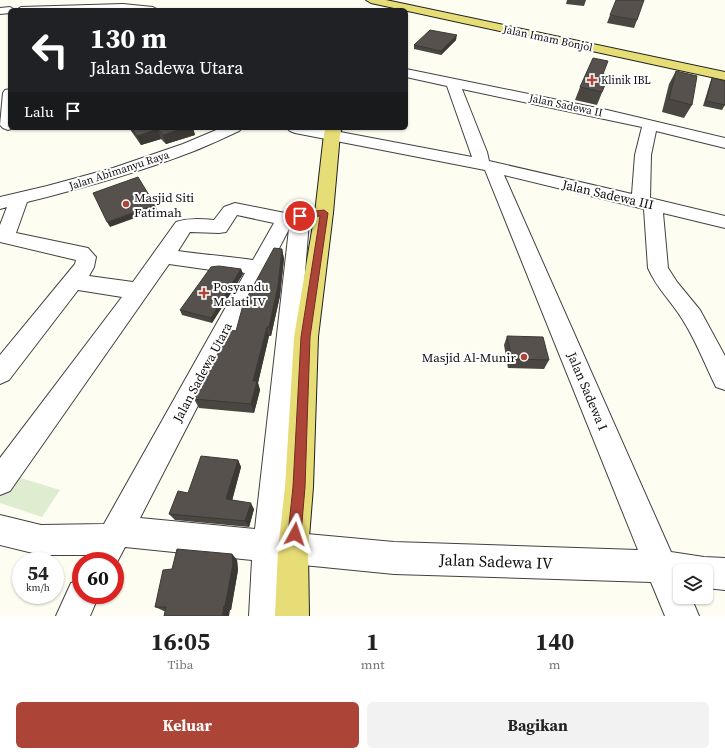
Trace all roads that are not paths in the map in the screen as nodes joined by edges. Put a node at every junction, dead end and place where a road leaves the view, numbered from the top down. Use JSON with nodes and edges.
{"nodes":[{"id":1,"x":36,"y":0,"type":"edge"},
{"id":2,"x":371,"y":0,"type":"edge"},
{"id":3,"x":26,"y":8,"type":"edge"},
{"id":4,"x":105,"y":8,"type":"edge"},
{"id":5,"x":133,"y":8,"type":"edge"},
{"id":6,"x":413,"y":9,"type":"edge"},
{"id":7,"x":408,"y":73,"type":"edge"},
{"id":8,"x":725,"y":76,"type":"edge"},
{"id":9,"x":453,"y":82,"type":"junction"},
{"id":10,"x":8,"y":110,"type":"edge"},
{"id":11,"x":650,"y":124,"type":"junction"},
{"id":12,"x":6,"y":126,"type":"edge"},
{"id":13,"x":229,"y":130,"type":"edge"},
{"id":14,"x":320,"y":130,"type":"edge"},
{"id":15,"x":333,"y":131,"type":"edge"},
{"id":16,"x":725,"y":143,"type":"edge"},
{"id":17,"x":486,"y":166,"type":"junction"},
{"id":18,"x":10,"y":201,"type":"edge"},
{"id":19,"x":647,"y":203,"type":"junction"},
{"id":20,"x":303,"y":216,"type":"junction"},
{"id":21,"x":725,"y":222,"type":"edge"},
{"id":22,"x":3,"y":238,"type":"edge"},
{"id":23,"x":164,"y":256,"type":"junction"},
{"id":24,"x":258,"y":268,"type":"junction"},
{"id":25,"x":72,"y":281,"type":"junction"},
{"id":26,"x":137,"y":291,"type":"junction"},
{"id":27,"x":0,"y":373,"type":"edge"},
{"id":28,"x":725,"y":379,"type":"edge"},
{"id":29,"x":0,"y":481,"type":"edge"},
{"id":30,"x":0,"y":530,"type":"edge"},
{"id":31,"x":110,"y":544,"type":"edge"},
{"id":32,"x":281,"y":548,"type":"junction"},
{"id":33,"x":660,"y":566,"type":"junction"},
{"id":34,"x":673,"y":568,"type":"edge"},
{"id":35,"x":713,"y":573,"type":"edge"},
{"id":36,"x":725,"y":574,"type":"edge"},
{"id":37,"x":79,"y":604,"type":"edge"},
{"id":38,"x":73,"y":616,"type":"edge"},
{"id":39,"x":266,"y":616,"type":"edge"},
{"id":40,"x":292,"y":616,"type":"edge"},
{"id":41,"x":682,"y":616,"type":"edge"}],
"edges":[{"from":1,"to":3,"type":"street"},
{"from":2,"to":6,"type":"main road","name":"Jalan Imam Bonjol"},
{"from":4,"to":5,"type":"street"},
{"from":6,"to":8,"type":"main road","name":"Jalan Imam Bonjol"},
{"from":7,"to":9,"type":"street","name":"Jalan Sadewa II"},
{"from":9,"to":11,"type":"street","name":"Jalan Sadewa II"},
{"from":9,"to":17,"type":"street","name":"Jalan Sadewa I"},
{"from":10,"to":12,"type":"street"},
{"from":11,"to":16,"type":"street","name":"Jalan Sadewa II"},
{"from":11,"to":19,"type":"street"},
{"from":13,"to":18,"type":"street","name":"Jalan Abimanyu Raya"},
{"from":14,"to":15,"type":"street","name":"Jalan Sadewa III"},
{"from":15,"to":17,"type":"street","name":"Jalan Sadewa III"},
{"from":15,"to":20,"type":"main road"},
{"from":17,"to":19,"type":"street","name":"Jalan Sadewa III"},
{"from":17,"to":33,"type":"street","name":"Jalan Sadewa I"},
{"from":18,"to":22,"type":"street"},
{"from":19,"to":21,"type":"street","name":"Jalan Sadewa III"},
{"from":19,"to":28,"type":"street"},
{"from":20,"to":23,"type":"street"},
{"from":20,"to":24,"type":"street","name":"Jalan Sadewa Utara"},
{"from":20,"to":32,"type":"street"},
{"from":22,"to":25,"type":"street"},
{"from":23,"to":24,"type":"street"},
{"from":23,"to":26,"type":"street"},
{"from":24,"to":31,"type":"street","name":"Jalan Sadewa Utara"},
{"from":25,"to":26,"type":"street"},
{"from":25,"to":27,"type":"street"},
{"from":26,"to":29,"type":"street"},
{"from":30,"to":31,"type":"street","name":"Jalan Sadewa IV"},
{"from":31,"to":32,"type":"street","name":"Jalan Sadewa IV"},
{"from":32,"to":33,"type":"street","name":"Jalan Sadewa IV"},
{"from":32,"to":39,"type":"street"},
{"from":32,"to":40,"type":"main road"},
{"from":33,"to":34,"type":"street","name":"Jalan Sadewa IV"},
{"from":33,"to":41,"type":"street","name":"Jalan Sadewa I"},
{"from":35,"to":36,"type":"street"},
{"from":37,"to":38,"type":"street"}]}
